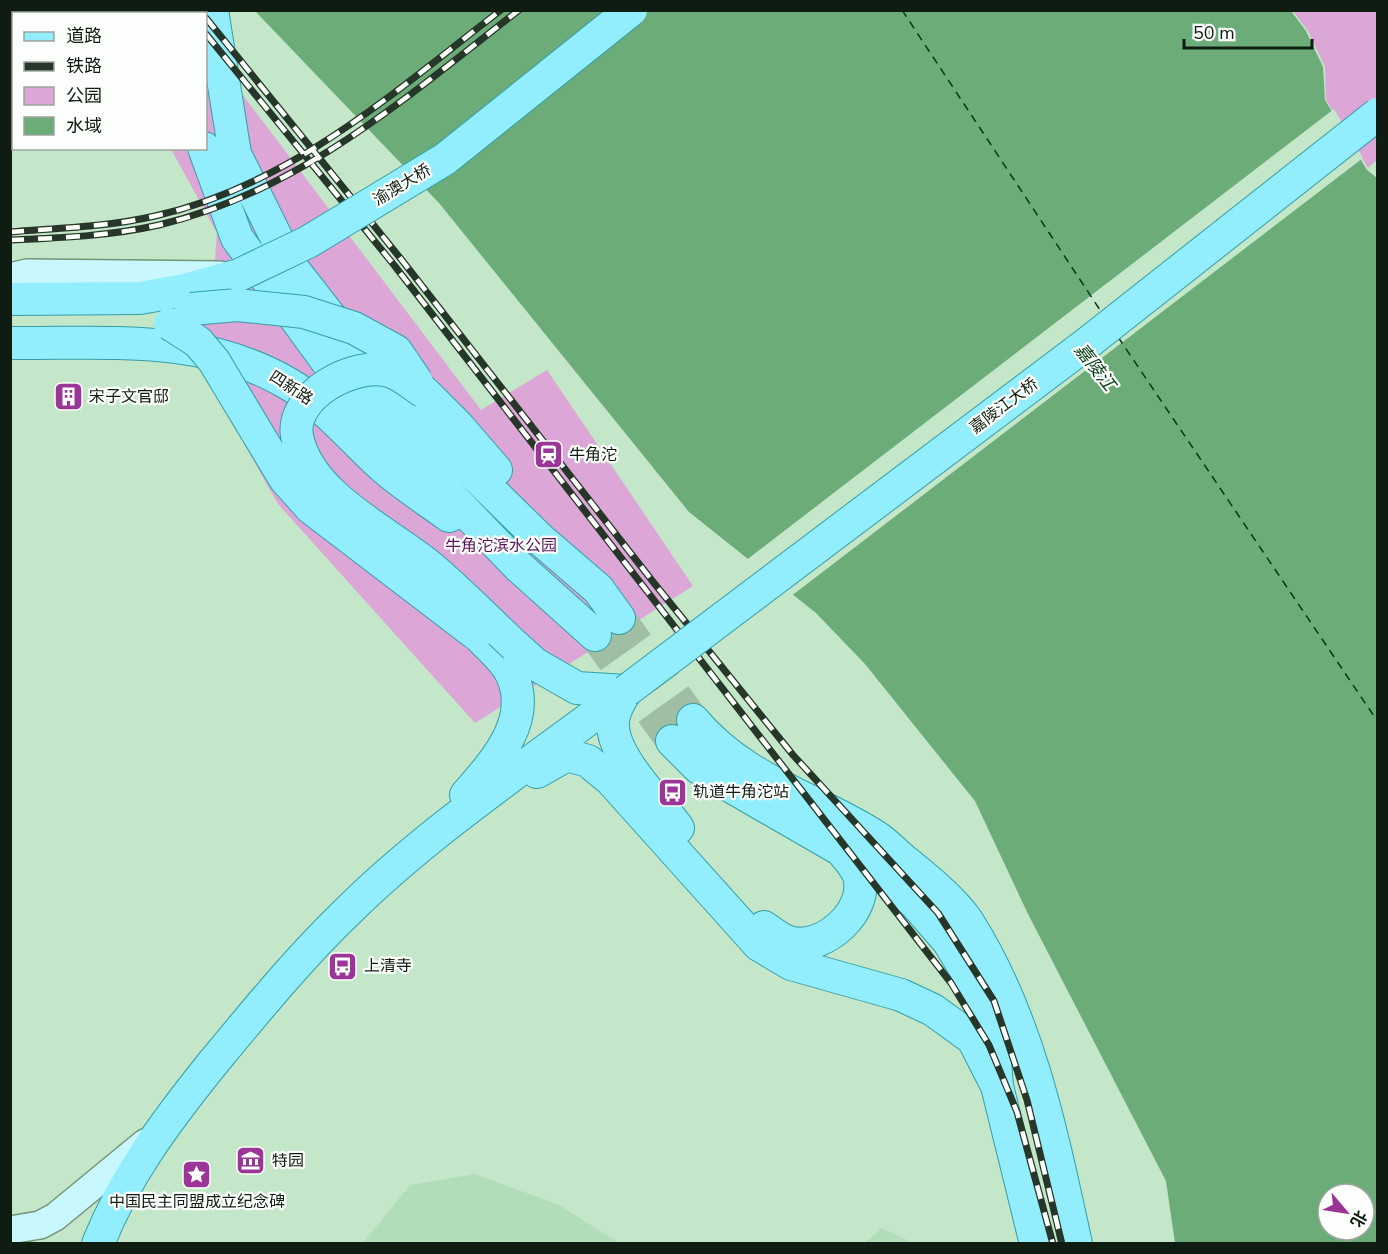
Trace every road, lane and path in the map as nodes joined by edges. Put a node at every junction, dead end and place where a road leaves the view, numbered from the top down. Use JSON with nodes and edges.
{"nodes":[{"id":1,"x":212,"y":10,"type":"edge"},
{"id":2,"x":631,"y":10,"type":"edge"},
{"id":3,"x":1377,"y":114,"type":"edge"},
{"id":4,"x":214,"y":152,"type":"edge"},
{"id":5,"x":239,"y":275,"type":"junction"},
{"id":6,"x":15,"y":293,"type":"edge"},
{"id":7,"x":141,"y":304,"type":"junction"},
{"id":8,"x":180,"y":316,"type":"junction"},
{"id":9,"x":10,"y":343,"type":"edge"},
{"id":10,"x":424,"y":392,"type":"junction"},
{"id":11,"x":518,"y":566,"type":"junction"},
{"id":12,"x":598,"y":589,"type":"junction"},
{"id":13,"x":615,"y":699,"type":"junction"},
{"id":14,"x":837,"y":845,"type":"junction"},
{"id":15,"x":413,"y":853,"type":"junction"},
{"id":16,"x":997,"y":1086,"type":"junction"},
{"id":17,"x":161,"y":1128,"type":"junction"},
{"id":18,"x":10,"y":1230,"type":"edge"},
{"id":19,"x":98,"y":1244,"type":"edge"},
{"id":20,"x":1036,"y":1244,"type":"edge"},
{"id":21,"x":1076,"y":1244,"type":"edge"}],
"edges":[{"from":1,"to":4,"type":"main road"},
{"from":2,"to":5,"type":"main road","name":"渝澳大桥","bridge":true},
{"from":3,"to":13,"type":"main road","name":"嘉陵江大桥","bridge":true},
{"from":4,"to":11,"type":"main road"},
{"from":4,"to":12,"type":"main road"},
{"from":5,"to":6,"type":"main road"},
{"from":5,"to":7,"type":"main road","name":"渝澳大桥"},
{"from":6,"to":7,"type":"main road"},
{"from":7,"to":8,"type":"main road"},
{"from":8,"to":10,"type":"main road","bridge":true},
{"from":8,"to":15,"type":"main road","bridge":true},
{"from":9,"to":11,"type":"main road","name":"四新路"},
{"from":10,"to":12,"type":"main road"},
{"from":10,"to":13,"type":"main road","bridge":true},
{"from":11,"to":12,"type":"main road"},
{"from":13,"to":14,"type":"main road"},
{"from":13,"to":15,"type":"main road","name":"嘉陵江大桥"},
{"from":14,"to":16,"type":"main road"},
{"from":14,"to":21,"type":"main road"},
{"from":15,"to":16,"type":"main road"},
{"from":15,"to":17,"type":"main road"},
{"from":16,"to":20,"type":"main road"},
{"from":17,"to":18,"type":"main road"},
{"from":17,"to":19,"type":"main road"}]}
